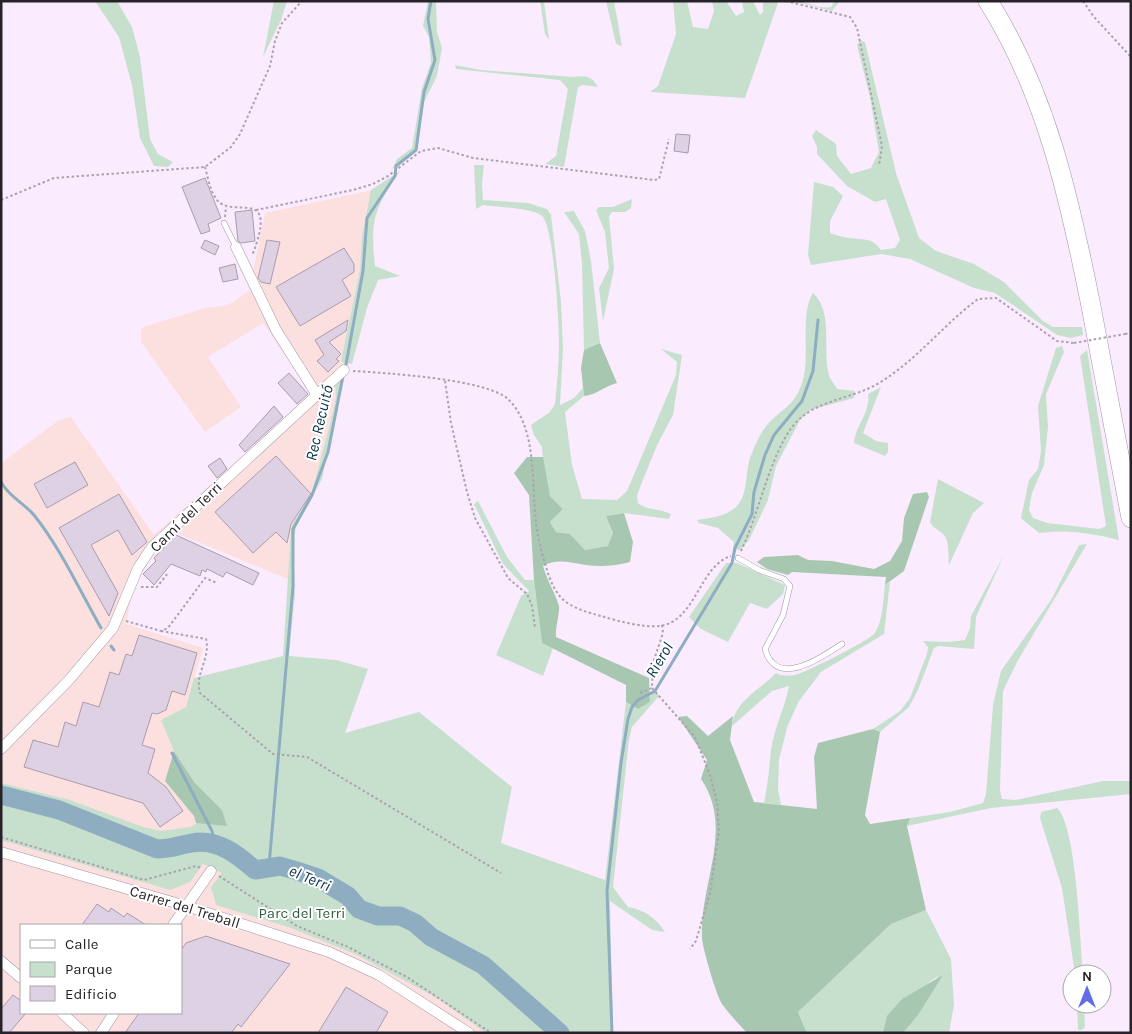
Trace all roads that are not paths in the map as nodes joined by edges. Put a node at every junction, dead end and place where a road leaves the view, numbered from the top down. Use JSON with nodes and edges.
{"nodes":[{"id":1,"x":988,"y":1,"type":"edge"},
{"id":2,"x":1004,"y":1,"type":"edge"},
{"id":3,"x":224,"y":223,"type":"dead end"},
{"id":4,"x":236,"y":247,"type":"joint"},
{"id":5,"x":344,"y":370,"type":"road end"},
{"id":6,"x":317,"y":395,"type":"junction"},
{"id":7,"x":1131,"y":454,"type":"edge"},
{"id":8,"x":1131,"y":518,"type":"edge"},
{"id":9,"x":738,"y":558,"type":"road end"},
{"id":10,"x":842,"y":644,"type":"dead end"},
{"id":11,"x":1,"y":749,"type":"edge"},
{"id":12,"x":1,"y":852,"type":"edge"},
{"id":13,"x":211,"y":870,"type":"road end"},
{"id":14,"x":186,"y":906,"type":"junction"},
{"id":15,"x":174,"y":924,"type":"edge"},
{"id":16,"x":1,"y":960,"type":"edge"},
{"id":17,"x":20,"y":977,"type":"edge"},
{"id":18,"x":63,"y":1014,"type":"edge"},
{"id":19,"x":113,"y":1014,"type":"edge"},
{"id":20,"x":84,"y":1033,"type":"edge"},
{"id":21,"x":101,"y":1033,"type":"edge"},
{"id":22,"x":468,"y":1033,"type":"edge"}],
"edges":[{"from":1,"to":8,"type":"highway"},
{"from":2,"to":7,"type":"highway"},
{"from":3,"to":4,"type":"lane"},
{"from":4,"to":6,"type":"street"},
{"from":5,"to":6,"type":"street","name":"Camí del Terri"},
{"from":6,"to":11,"type":"street","name":"Camí del Terri"},
{"from":9,"to":10,"type":"lane"},
{"from":12,"to":14,"type":"street","name":"Carrer del Treball"},
{"from":13,"to":14,"type":"street"},
{"from":14,"to":15,"type":"street"},
{"from":14,"to":22,"type":"street","name":"Carrer del Treball"},
{"from":16,"to":17,"type":"street"},
{"from":18,"to":20,"type":"street"},
{"from":19,"to":21,"type":"street"}]}
